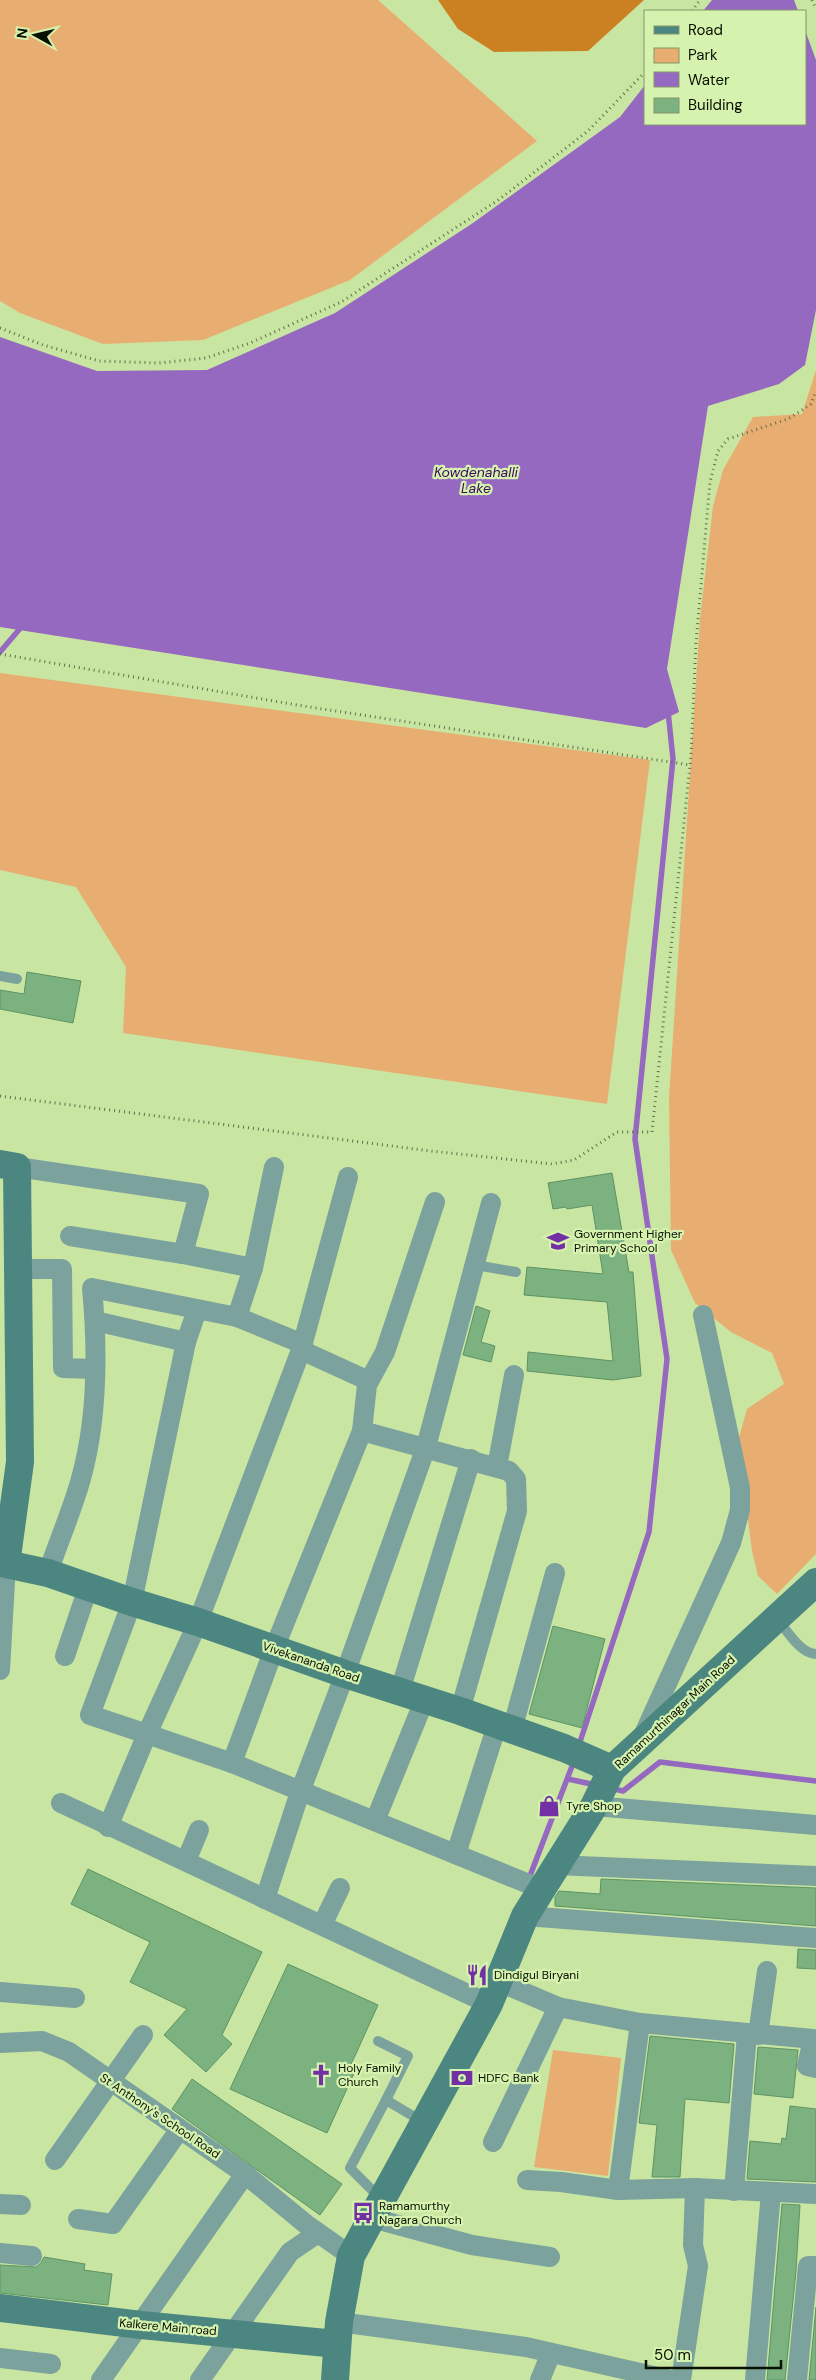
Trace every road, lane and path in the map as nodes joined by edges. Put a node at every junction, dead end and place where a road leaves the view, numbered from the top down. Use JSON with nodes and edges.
{"nodes":[{"id":1,"x":812,"y":0,"type":"edge"},
{"id":2,"x":816,"y":9,"type":"edge"},
{"id":3,"x":644,"y":73,"type":"edge"},
{"id":4,"x":0,"y":328,"type":"edge"},
{"id":5,"x":816,"y":391,"type":"edge"},
{"id":6,"x":0,"y":654,"type":"edge"},
{"id":7,"x":690,"y":765,"type":"junction"},
{"id":8,"x":0,"y":976,"type":"edge"},
{"id":9,"x":17,"y":979,"type":"dead end"},
{"id":10,"x":0,"y":1096,"type":"edge"},
{"id":11,"x":9,"y":1165,"type":"edge"},
{"id":12,"x":274,"y":1167,"type":"dead end"},
{"id":13,"x":348,"y":1177,"type":"dead end"},
{"id":14,"x":435,"y":1202,"type":"dead end"},
{"id":15,"x":490,"y":1203,"type":"dead end"},
{"id":16,"x":70,"y":1236,"type":"dead end"},
{"id":17,"x":184,"y":1254,"type":"junction"},
{"id":18,"x":474,"y":1265,"type":"junction"},
{"id":19,"x":19,"y":1268,"type":"junction"},
{"id":20,"x":253,"y":1268,"type":"junction"},
{"id":21,"x":516,"y":1272,"type":"dead end"},
{"id":22,"x":197,"y":1310,"type":"junction"},
{"id":23,"x":703,"y":1315,"type":"dead end"},
{"id":24,"x":237,"y":1317,"type":"junction"},
{"id":25,"x":95,"y":1321,"type":"junction"},
{"id":26,"x":186,"y":1342,"type":"junction"},
{"id":27,"x":302,"y":1347,"type":"junction"},
{"id":28,"x":94,"y":1369,"type":"junction"},
{"id":29,"x":514,"y":1375,"type":"dead end"},
{"id":30,"x":369,"y":1381,"type":"junction"},
{"id":31,"x":362,"y":1430,"type":"junction"},
{"id":32,"x":426,"y":1447,"type":"junction"},
{"id":33,"x":471,"y":1460,"type":"junction"},
{"id":34,"x":497,"y":1467,"type":"junction"},
{"id":35,"x":6,"y":1564,"type":"junction"},
{"id":36,"x":48,"y":1573,"type":"junction"},
{"id":37,"x":555,"y":1573,"type":"dead end"},
{"id":38,"x":816,"y":1582,"type":"edge"},
{"id":39,"x":88,"y":1588,"type":"junction"},
{"id":40,"x":132,"y":1602,"type":"junction"},
{"id":41,"x":776,"y":1618,"type":"junction"},
{"id":42,"x":198,"y":1622,"type":"junction"},
{"id":43,"x":274,"y":1649,"type":"junction"},
{"id":44,"x":816,"y":1654,"type":"edge"},
{"id":45,"x":65,"y":1656,"type":"dead end"},
{"id":46,"x":0,"y":1670,"type":"edge"},
{"id":47,"x":345,"y":1674,"type":"junction"},
{"id":48,"x":412,"y":1696,"type":"junction"},
{"id":49,"x":460,"y":1711,"type":"junction"},
{"id":50,"x":504,"y":1728,"type":"junction"},
{"id":51,"x":147,"y":1734,"type":"junction"},
{"id":52,"x":638,"y":1746,"type":"junction"},
{"id":53,"x":232,"y":1763,"type":"junction"},
{"id":54,"x":612,"y":1770,"type":"junction"},
{"id":55,"x":300,"y":1792,"type":"junction"},
{"id":56,"x":61,"y":1803,"type":"dead end"},
{"id":57,"x":594,"y":1806,"type":"junction"},
{"id":58,"x":375,"y":1821,"type":"junction"},
{"id":59,"x":816,"y":1824,"type":"edge"},
{"id":60,"x":108,"y":1827,"type":"junction"},
{"id":61,"x":199,"y":1830,"type":"dead end"},
{"id":62,"x":456,"y":1854,"type":"junction"},
{"id":63,"x":186,"y":1861,"type":"junction"},
{"id":64,"x":555,"y":1865,"type":"junction"},
{"id":65,"x":816,"y":1876,"type":"edge"},
{"id":66,"x":532,"y":1885,"type":"junction"},
{"id":67,"x":340,"y":1888,"type":"dead end"},
{"id":68,"x":265,"y":1899,"type":"junction"},
{"id":69,"x":525,"y":1916,"type":"junction"},
{"id":70,"x":322,"y":1925,"type":"junction"},
{"id":71,"x":816,"y":1938,"type":"edge"},
{"id":72,"x":767,"y":1971,"type":"dead end"},
{"id":73,"x":0,"y":1992,"type":"edge"},
{"id":74,"x":493,"y":1992,"type":"junction"},
{"id":75,"x":75,"y":1998,"type":"dead end"},
{"id":76,"x":558,"y":2007,"type":"junction"},
{"id":77,"x":640,"y":2023,"type":"junction"},
{"id":78,"x":753,"y":2034,"type":"junction"},
{"id":79,"x":143,"y":2035,"type":"dead end"},
{"id":80,"x":815,"y":2035,"type":"edge"},
{"id":81,"x":378,"y":2041,"type":"dead end"},
{"id":82,"x":0,"y":2043,"type":"edge"},
{"id":83,"x":816,"y":2068,"type":"edge"},
{"id":84,"x":110,"y":2082,"type":"junction"},
{"id":85,"x":386,"y":2100,"type":"junction"},
{"id":86,"x":424,"y":2122,"type":"junction"},
{"id":87,"x":180,"y":2129,"type":"junction"},
{"id":88,"x":493,"y":2142,"type":"dead end"},
{"id":89,"x":55,"y":2160,"type":"dead end"},
{"id":90,"x":245,"y":2174,"type":"junction"},
{"id":91,"x":527,"y":2180,"type":"dead end"},
{"id":92,"x":696,"y":2188,"type":"junction"},
{"id":93,"x":618,"y":2190,"type":"junction"},
{"id":94,"x":734,"y":2191,"type":"junction"},
{"id":95,"x":771,"y":2192,"type":"junction"},
{"id":96,"x":816,"y":2194,"type":"edge"},
{"id":97,"x":0,"y":2204,"type":"edge"},
{"id":98,"x":21,"y":2205,"type":"dead end"},
{"id":99,"x":377,"y":2209,"type":"junction"},
{"id":100,"x":78,"y":2219,"type":"dead end"},
{"id":101,"x":317,"y":2232,"type":"junction"},
{"id":102,"x":0,"y":2253,"type":"edge"},
{"id":103,"x":32,"y":2256,"type":"dead end"},
{"id":104,"x":351,"y":2256,"type":"junction"},
{"id":105,"x":550,"y":2257,"type":"dead end"},
{"id":106,"x":816,"y":2266,"type":"edge"},
{"id":107,"x":0,"y":2308,"type":"edge"},
{"id":108,"x":141,"y":2325,"type":"junction"},
{"id":109,"x":233,"y":2332,"type":"junction"},
{"id":110,"x":338,"y":2333,"type":"junction"},
{"id":111,"x":808,"y":2348,"type":"edge"},
{"id":112,"x":551,"y":2353,"type":"junction"},
{"id":113,"x":0,"y":2358,"type":"edge"},
{"id":114,"x":51,"y":2364,"type":"dead end"},
{"id":115,"x":618,"y":2374,"type":"edge"},
{"id":116,"x":101,"y":2380,"type":"edge"},
{"id":117,"x":200,"y":2380,"type":"edge"},
{"id":118,"x":335,"y":2380,"type":"edge"},
{"id":119,"x":540,"y":2380,"type":"edge"},
{"id":120,"x":671,"y":2380,"type":"edge"},
{"id":121,"x":681,"y":2380,"type":"edge"},
{"id":122,"x":756,"y":2380,"type":"edge"},
{"id":123,"x":797,"y":2380,"type":"edge"}],
"edges":[{"from":1,"to":2,"type":"path"},
{"from":3,"to":4,"type":"path"},
{"from":5,"to":7,"type":"path"},
{"from":6,"to":7,"type":"path"},
{"from":7,"to":10,"type":"path"},
{"from":8,"to":9,"type":"lane"},
{"from":11,"to":17,"type":"street"},
{"from":11,"to":19,"type":"street"},
{"from":12,"to":20,"type":"street"},
{"from":13,"to":27,"type":"street"},
{"from":14,"to":30,"type":"street"},
{"from":15,"to":18,"type":"street"},
{"from":16,"to":17,"type":"street"},
{"from":17,"to":20,"type":"street"},
{"from":18,"to":21,"type":"lane"},
{"from":18,"to":32,"type":"street"},
{"from":19,"to":28,"type":"street"},
{"from":19,"to":35,"type":"street"},
{"from":20,"to":24,"type":"street"},
{"from":22,"to":24,"type":"street"},
{"from":22,"to":25,"type":"street"},
{"from":22,"to":26,"type":"street"},
{"from":23,"to":52,"type":"street"},
{"from":24,"to":27,"type":"street"},
{"from":25,"to":26,"type":"street"},
{"from":25,"to":28,"type":"street"},
{"from":26,"to":40,"type":"street"},
{"from":27,"to":30,"type":"street"},
{"from":27,"to":42,"type":"street"},
{"from":28,"to":36,"type":"street"},
{"from":29,"to":34,"type":"street"},
{"from":30,"to":31,"type":"street"},
{"from":31,"to":32,"type":"street"},
{"from":31,"to":43,"type":"street"},
{"from":32,"to":33,"type":"street"},
{"from":32,"to":47,"type":"street"},
{"from":33,"to":34,"type":"street"},
{"from":33,"to":48,"type":"street"},
{"from":34,"to":49,"type":"street"},
{"from":35,"to":36,"type":"street","name":"Vivekananda Road"},
{"from":35,"to":46,"type":"street"},
{"from":36,"to":39,"type":"street","name":"Vivekananda Road"},
{"from":37,"to":50,"type":"street"},
{"from":38,"to":41,"type":"street","name":"Ramamurthinagar Main Road"},
{"from":39,"to":40,"type":"street","name":"Vivekananda Road"},
{"from":39,"to":45,"type":"street"},
{"from":40,"to":42,"type":"street","name":"Vivekananda Road"},
{"from":40,"to":51,"type":"street"},
{"from":41,"to":44,"type":"lane"},
{"from":41,"to":52,"type":"street","name":"Ramamurthinagar Main Road"},
{"from":42,"to":43,"type":"street","name":"Vivekananda Road"},
{"from":42,"to":51,"type":"street"},
{"from":43,"to":47,"type":"street","name":"Vivekananda Road"},
{"from":43,"to":53,"type":"street"},
{"from":47,"to":48,"type":"street","name":"Vivekananda Road"},
{"from":47,"to":55,"type":"street"},
{"from":48,"to":49,"type":"street","name":"Vivekananda Road"},
{"from":48,"to":58,"type":"street"},
{"from":49,"to":50,"type":"street","name":"Vivekananda Road"},
{"from":50,"to":54,"type":"street","name":"Vivekananda Road"},
{"from":50,"to":62,"type":"street"},
{"from":51,"to":53,"type":"street"},
{"from":51,"to":60,"type":"street"},
{"from":52,"to":54,"type":"street","name":"Ramamurthinagar Main Road"},
{"from":53,"to":55,"type":"street"},
{"from":54,"to":57,"type":"street","name":"Ramamurthinagar Main Road"},
{"from":55,"to":58,"type":"street"},
{"from":55,"to":68,"type":"street"},
{"from":56,"to":60,"type":"street"},
{"from":57,"to":59,"type":"street"},
{"from":57,"to":64,"type":"street","name":"Ramamurthinagar Main Road"},
{"from":58,"to":62,"type":"street"},
{"from":60,"to":63,"type":"street"},
{"from":61,"to":63,"type":"street"},
{"from":62,"to":66,"type":"street"},
{"from":63,"to":68,"type":"street"},
{"from":64,"to":65,"type":"street"},
{"from":64,"to":66,"type":"street","name":"Ramamurthinagar Main Road"},
{"from":66,"to":69,"type":"street","name":"Ramamurthinagar Main Road"},
{"from":67,"to":70,"type":"street"},
{"from":68,"to":70,"type":"street"},
{"from":69,"to":71,"type":"street"},
{"from":69,"to":74,"type":"street","name":"Ramamurthinagar Main Road"},
{"from":70,"to":74,"type":"street"},
{"from":72,"to":78,"type":"street"},
{"from":73,"to":75,"type":"street"},
{"from":74,"to":76,"type":"street"},
{"from":74,"to":86,"type":"street","name":"Ramamurthinagar Main Road"},
{"from":76,"to":77,"type":"street"},
{"from":76,"to":88,"type":"street"},
{"from":77,"to":78,"type":"street"},
{"from":77,"to":93,"type":"street"},
{"from":78,"to":80,"type":"street"},
{"from":78,"to":94,"type":"street"},
{"from":79,"to":84,"type":"street"},
{"from":80,"to":83,"type":"street"},
{"from":81,"to":85,"type":"lane"},
{"from":82,"to":84,"type":"street","name":"St Anthony's School Road"},
{"from":84,"to":87,"type":"street","name":"St Anthony's School Road"},
{"from":84,"to":89,"type":"street"},
{"from":85,"to":86,"type":"lane"},
{"from":85,"to":99,"type":"lane"},
{"from":86,"to":99,"type":"street","name":"Ramamurthinagar Main Road"},
{"from":87,"to":90,"type":"street","name":"St Anthony's School Road"},
{"from":87,"to":100,"type":"street"},
{"from":90,"to":101,"type":"street","name":"St Anthony's School Road"},
{"from":90,"to":108,"type":"street"},
{"from":91,"to":93,"type":"street"},
{"from":92,"to":93,"type":"street"},
{"from":92,"to":94,"type":"street"},
{"from":92,"to":121,"type":"street"},
{"from":94,"to":95,"type":"street"},
{"from":95,"to":96,"type":"street"},
{"from":95,"to":122,"type":"street"},
{"from":97,"to":98,"type":"street"},
{"from":99,"to":104,"type":"street","name":"Ramamurthinagar Main Road"},
{"from":99,"to":105,"type":"street"},
{"from":101,"to":104,"type":"street","name":"St Anthony's School Road"},
{"from":101,"to":109,"type":"street"},
{"from":102,"to":103,"type":"street"},
{"from":104,"to":110,"type":"street","name":"Ramamurthinagar Main Road"},
{"from":106,"to":111,"type":"street"},
{"from":107,"to":108,"type":"street","name":"Kalkere Main road"},
{"from":108,"to":109,"type":"street","name":"Kalkere Main road"},
{"from":108,"to":116,"type":"street"},
{"from":109,"to":110,"type":"street","name":"Kalkere Main road"},
{"from":109,"to":117,"type":"street"},
{"from":110,"to":112,"type":"street"},
{"from":110,"to":118,"type":"street","name":"Ramamurthinagar Main Road"},
{"from":111,"to":123,"type":"street"},
{"from":112,"to":115,"type":"street"},
{"from":112,"to":119,"type":"street"},
{"from":113,"to":114,"type":"street"},
{"from":115,"to":120,"type":"street"}]}
